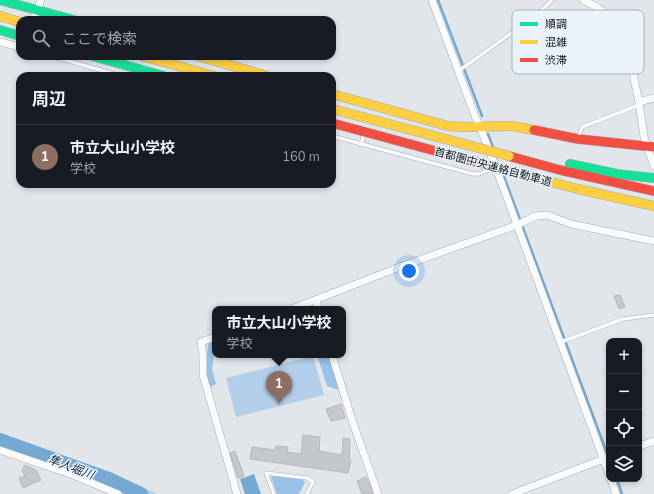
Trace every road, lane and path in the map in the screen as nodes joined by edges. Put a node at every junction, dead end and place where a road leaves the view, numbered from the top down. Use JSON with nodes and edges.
{"nodes":[{"id":1,"x":0,"y":0,"type":"edge"},
{"id":2,"x":41,"y":0,"type":"edge"},
{"id":3,"x":432,"y":0,"type":"edge"},
{"id":4,"x":552,"y":0,"type":"edge"},
{"id":5,"x":583,"y":0,"type":"edge"},
{"id":6,"x":36,"y":10,"type":"junction"},
{"id":7,"x":541,"y":10,"type":"edge"},
{"id":8,"x":601,"y":10,"type":"edge"},
{"id":9,"x":0,"y":16,"type":"edge"},
{"id":10,"x":34,"y":16,"type":"edge"},
{"id":11,"x":59,"y":16,"type":"edge"},
{"id":12,"x":16,"y":21,"type":"edge"},
{"id":13,"x":0,"y":30,"type":"edge"},
{"id":14,"x":512,"y":33,"type":"edge"},
{"id":15,"x":16,"y":35,"type":"edge"},
{"id":16,"x":0,"y":42,"type":"edge"},
{"id":17,"x":16,"y":46,"type":"edge"},
{"id":18,"x":65,"y":60,"type":"edge"},
{"id":19,"x":106,"y":60,"type":"edge"},
{"id":20,"x":115,"y":60,"type":"edge"},
{"id":21,"x":156,"y":60,"type":"edge"},
{"id":22,"x":208,"y":60,"type":"edge"},
{"id":23,"x":458,"y":70,"type":"junction"},
{"id":24,"x":107,"y":72,"type":"edge"},
{"id":25,"x":111,"y":72,"type":"edge"},
{"id":26,"x":150,"y":72,"type":"edge"},
{"id":27,"x":200,"y":72,"type":"edge"},
{"id":28,"x":240,"y":72,"type":"edge"},
{"id":29,"x":634,"y":74,"type":"edge"},
{"id":30,"x":336,"y":95,"type":"edge"},
{"id":31,"x":654,"y":98,"type":"edge"},
{"id":32,"x":639,"y":103,"type":"junction"},
{"id":33,"x":371,"y":105,"type":"junction"},
{"id":34,"x":336,"y":110,"type":"edge"},
{"id":35,"x":336,"y":124,"type":"edge"},
{"id":36,"x":480,"y":127,"type":"junction"},
{"id":37,"x":336,"y":137,"type":"edge"},
{"id":38,"x":578,"y":138,"type":"junction"},
{"id":39,"x":361,"y":144,"type":"junction"},
{"id":40,"x":650,"y":147,"type":"edge"},
{"id":41,"x":509,"y":154,"type":"junction"},
{"id":42,"x":654,"y":166,"type":"edge"},
{"id":43,"x":496,"y":168,"type":"junction"},
{"id":44,"x":654,"y":178,"type":"edge"},
{"id":45,"x":654,"y":191,"type":"edge"},
{"id":46,"x":654,"y":206,"type":"edge"},
{"id":47,"x":516,"y":224,"type":"junction"},
{"id":48,"x":654,"y":241,"type":"edge"},
{"id":49,"x":316,"y":300,"type":"junction"},
{"id":50,"x":300,"y":306,"type":"edge"},
{"id":51,"x":317,"y":306,"type":"edge"},
{"id":52,"x":654,"y":316,"type":"edge"},
{"id":53,"x":212,"y":338,"type":"edge"},
{"id":54,"x":560,"y":343,"type":"junction"},
{"id":55,"x":333,"y":358,"type":"edge"},
{"id":56,"x":654,"y":441,"type":"edge"},
{"id":57,"x":642,"y":445,"type":"edge"},
{"id":58,"x":0,"y":450,"type":"edge"},
{"id":59,"x":606,"y":458,"type":"edge"},
{"id":60,"x":612,"y":482,"type":"edge"},
{"id":61,"x":118,"y":494,"type":"edge"},
{"id":62,"x":237,"y":494,"type":"edge"},
{"id":63,"x":274,"y":494,"type":"edge"},
{"id":64,"x":307,"y":494,"type":"edge"},
{"id":65,"x":378,"y":494,"type":"edge"},
{"id":66,"x":512,"y":494,"type":"edge"},
{"id":67,"x":616,"y":494,"type":"edge"}],
"edges":[{"from":1,"to":6,"type":"main road"},
{"from":2,"to":6,"type":"street"},
{"from":3,"to":23,"type":"street"},
{"from":4,"to":7,"type":"lane"},
{"from":5,"to":8,"type":"street"},
{"from":6,"to":10,"type":"street"},
{"from":6,"to":11,"type":"main road"},
{"from":9,"to":12,"type":"main road"},
{"from":13,"to":15,"type":"main road"},
{"from":14,"to":23,"type":"lane"},
{"from":16,"to":17,"type":"street"},
{"from":18,"to":24,"type":"lane"},
{"from":19,"to":26,"type":"main road","bridge":true},
{"from":20,"to":25,"type":"lane"},
{"from":21,"to":27,"type":"main road"},
{"from":22,"to":28,"type":"main road"},
{"from":23,"to":36,"type":"street"},
{"from":29,"to":32,"type":"street"},
{"from":30,"to":33,"type":"main road"},
{"from":31,"to":32,"type":"street"},
{"from":32,"to":38,"type":"lane"},
{"from":32,"to":40,"type":"street"},
{"from":33,"to":36,"type":"main road"},
{"from":33,"to":39,"type":"lane"},
{"from":34,"to":41,"type":"main road","name":"首都圏中央連絡自動車道","bridge":true},
{"from":35,"to":46,"type":"main road","name":"首都圏中央連絡自動車道","bridge":true},
{"from":36,"to":38,"type":"main road"},
{"from":36,"to":43,"type":"street"},
{"from":37,"to":39,"type":"lane"},
{"from":38,"to":40,"type":"main road"},
{"from":39,"to":43,"type":"lane"},
{"from":40,"to":42,"type":"street"},
{"from":41,"to":44,"type":"main road"},
{"from":41,"to":45,"type":"main road","name":"首都圏中央連絡自動車道"},
{"from":43,"to":47,"type":"street"},
{"from":47,"to":48,"type":"street"},
{"from":47,"to":49,"type":"street"},
{"from":47,"to":54,"type":"street"},
{"from":49,"to":50,"type":"street"},
{"from":49,"to":51,"type":"street"},
{"from":52,"to":54,"type":"lane"},
{"from":53,"to":62,"type":"street"},
{"from":54,"to":59,"type":"street"},
{"from":55,"to":65,"type":"street"},
{"from":56,"to":57,"type":"street"},
{"from":58,"to":61,"type":"street"},
{"from":59,"to":66,"type":"street"},
{"from":60,"to":67,"type":"street"},
{"from":63,"to":64,"type":"lane"}]}
